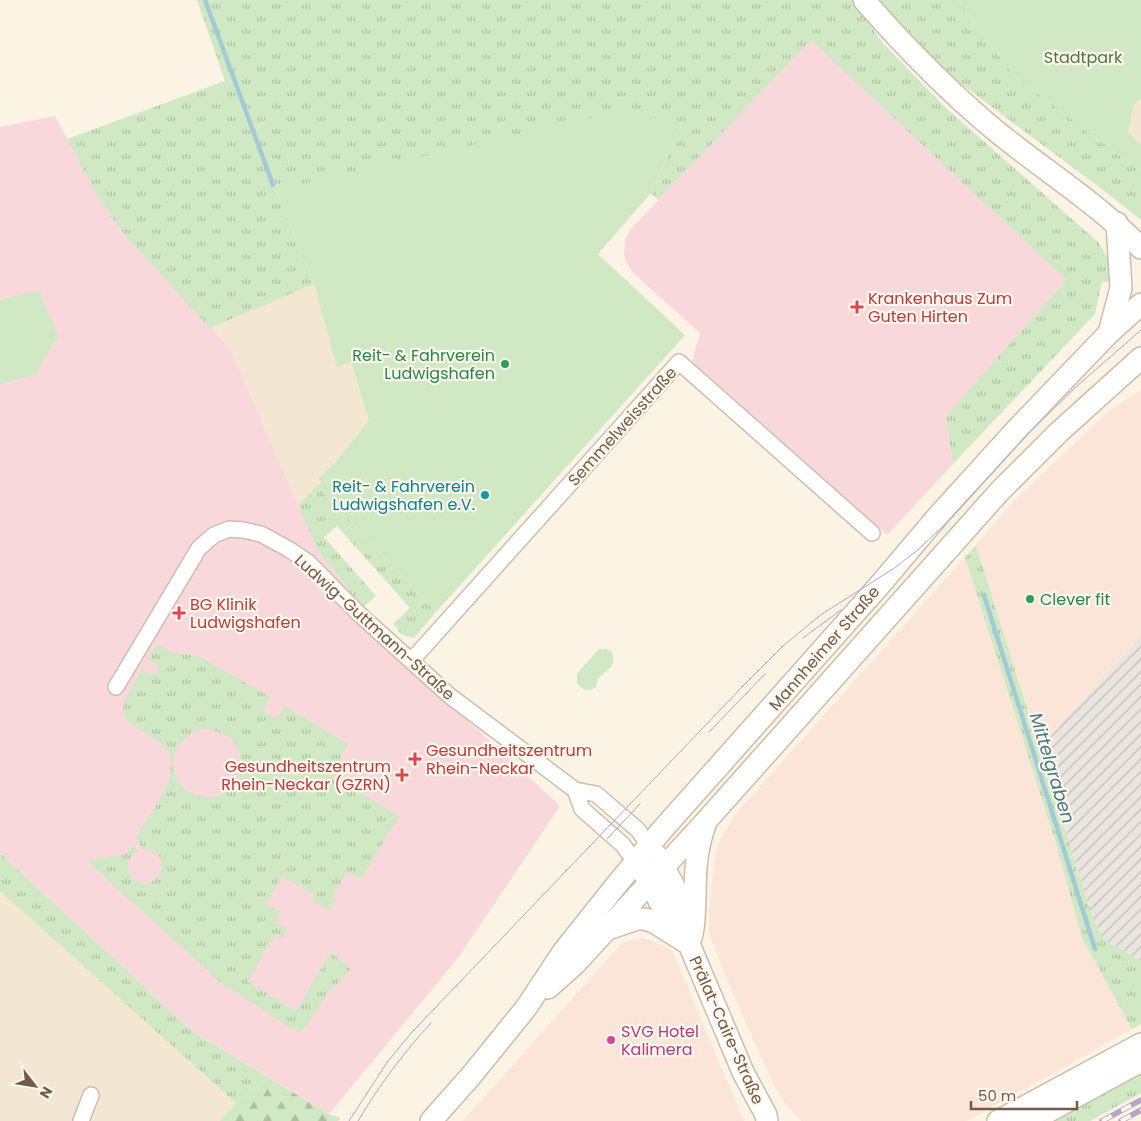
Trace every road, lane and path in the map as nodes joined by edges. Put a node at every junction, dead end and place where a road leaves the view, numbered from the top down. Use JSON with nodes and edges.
{"nodes":[{"id":1,"x":864,"y":0,"type":"edge"},
{"id":2,"x":1117,"y":223,"type":"junction"},
{"id":3,"x":1141,"y":229,"type":"edge"},
{"id":4,"x":1141,"y":248,"type":"edge"},
{"id":5,"x":1141,"y":304,"type":"edge"},
{"id":6,"x":1109,"y":333,"type":"junction"},
{"id":7,"x":1141,"y":358,"type":"edge"},
{"id":8,"x":1141,"y":371,"type":"edge"},
{"id":9,"x":1094,"y":398,"type":"junction"},
{"id":10,"x":872,"y":533,"type":"dead end"},
{"id":11,"x":412,"y":660,"type":"junction"},
{"id":12,"x":116,"y":687,"type":"dead end"},
{"id":13,"x":576,"y":790,"type":"junction"},
{"id":14,"x":707,"y":820,"type":"junction"},
{"id":15,"x":649,"y":846,"type":"junction"},
{"id":16,"x":636,"y":862,"type":"junction"},
{"id":17,"x":657,"y":874,"type":"junction"},
{"id":18,"x":605,"y":930,"type":"junction"},
{"id":19,"x":686,"y":937,"type":"junction"},
{"id":20,"x":570,"y":957,"type":"junction"},
{"id":21,"x":1135,"y":1056,"type":"edge"},
{"id":22,"x":91,"y":1095,"type":"dead end"},
{"id":23,"x":770,"y":1119,"type":"edge"},
{"id":24,"x":81,"y":1121,"type":"edge"},
{"id":25,"x":431,"y":1121,"type":"edge"},
{"id":26,"x":998,"y":1121,"type":"edge"},
{"id":27,"x":1030,"y":1121,"type":"edge"}],
"edges":[{"from":1,"to":2,"type":"street"},
{"from":2,"to":3,"type":"street"},
{"from":2,"to":4,"type":"street"},
{"from":2,"to":6,"type":"street"},
{"from":5,"to":6,"type":"street","name":"Mannheimer Straße"},
{"from":6,"to":15,"type":"street","name":"Mannheimer Straße"},
{"from":7,"to":9,"type":"street","name":"Mannheimer Straße"},
{"from":8,"to":9,"type":"street"},
{"from":9,"to":14,"type":"street","name":"Mannheimer Straße"},
{"from":10,"to":11,"type":"street","name":"Semmelweisstraße"},
{"from":11,"to":12,"type":"street","name":"Ludwig-Guttmann-Straße"},
{"from":11,"to":13,"type":"street","name":"Ludwig-Guttmann-Straße"},
{"from":13,"to":15,"type":"street","name":"Ludwig-Guttmann-Straße"},
{"from":13,"to":16,"type":"street","name":"Ludwig-Guttmann-Straße"},
{"from":14,"to":17,"type":"street","name":"Mannheimer Straße"},
{"from":14,"to":19,"type":"street"},
{"from":15,"to":16,"type":"street","name":"Mannheimer Straße"},
{"from":15,"to":17,"type":"street"},
{"from":16,"to":17,"type":"street"},
{"from":16,"to":20,"type":"street","name":"Mannheimer Straße"},
{"from":17,"to":18,"type":"street","name":"Mannheimer Straße"},
{"from":17,"to":19,"type":"street","name":"Prälat-Caire-Straße"},
{"from":18,"to":19,"type":"street"},
{"from":18,"to":20,"type":"street","name":"Mannheimer Straße"},
{"from":19,"to":23,"type":"street","name":"Prälat-Caire-Straße"},
{"from":20,"to":25,"type":"street","name":"Mannheimer Straße"},
{"from":21,"to":26,"type":"street"},
{"from":21,"to":27,"type":"street"},
{"from":22,"to":24,"type":"street"}]}
